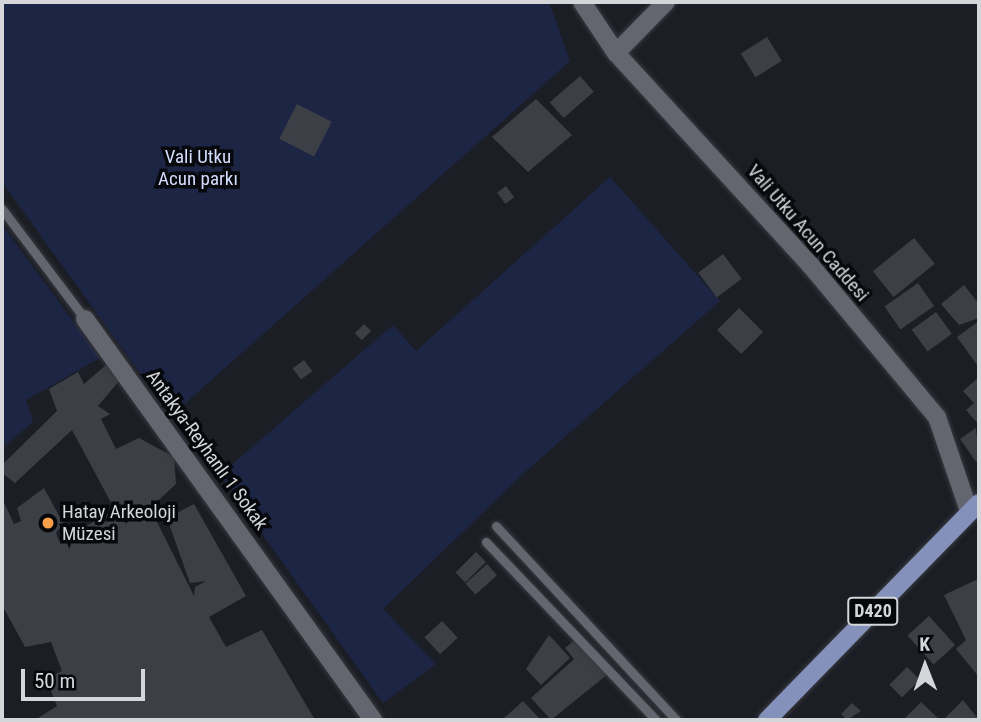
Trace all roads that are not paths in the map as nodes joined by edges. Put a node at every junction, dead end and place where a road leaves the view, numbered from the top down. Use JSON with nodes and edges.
{"nodes":[{"id":1,"x":582,"y":2,"type":"edge"},
{"id":2,"x":666,"y":2,"type":"edge"},
{"id":3,"x":616,"y":53,"type":"junction"},
{"id":4,"x":2,"y":209,"type":"edge"},
{"id":5,"x":85,"y":319,"type":"joint"},
{"id":6,"x":974,"y":507,"type":"edge"},
{"id":7,"x":496,"y":526,"type":"dead end"},
{"id":8,"x":486,"y":542,"type":"dead end"},
{"id":9,"x":373,"y":720,"type":"edge"},
{"id":10,"x":656,"y":720,"type":"edge"},
{"id":11,"x":676,"y":720,"type":"edge"},
{"id":12,"x":767,"y":720,"type":"edge"}],
"edges":[{"from":1,"to":3,"type":"street","name":"Vali Utku Acun Caddesi"},
{"from":2,"to":3,"type":"street"},
{"from":3,"to":6,"type":"street","name":"Vali Utku Acun Caddesi"},
{"from":4,"to":5,"type":"lane","name":"Antakya-Reyhanlı 1 Sokak"},
{"from":5,"to":9,"type":"street","name":"Antakya-Reyhanlı 1 Sokak"},
{"from":6,"to":12,"type":"main road","number":"D420"},
{"from":7,"to":11,"type":"lane"},
{"from":8,"to":10,"type":"lane"}]}
